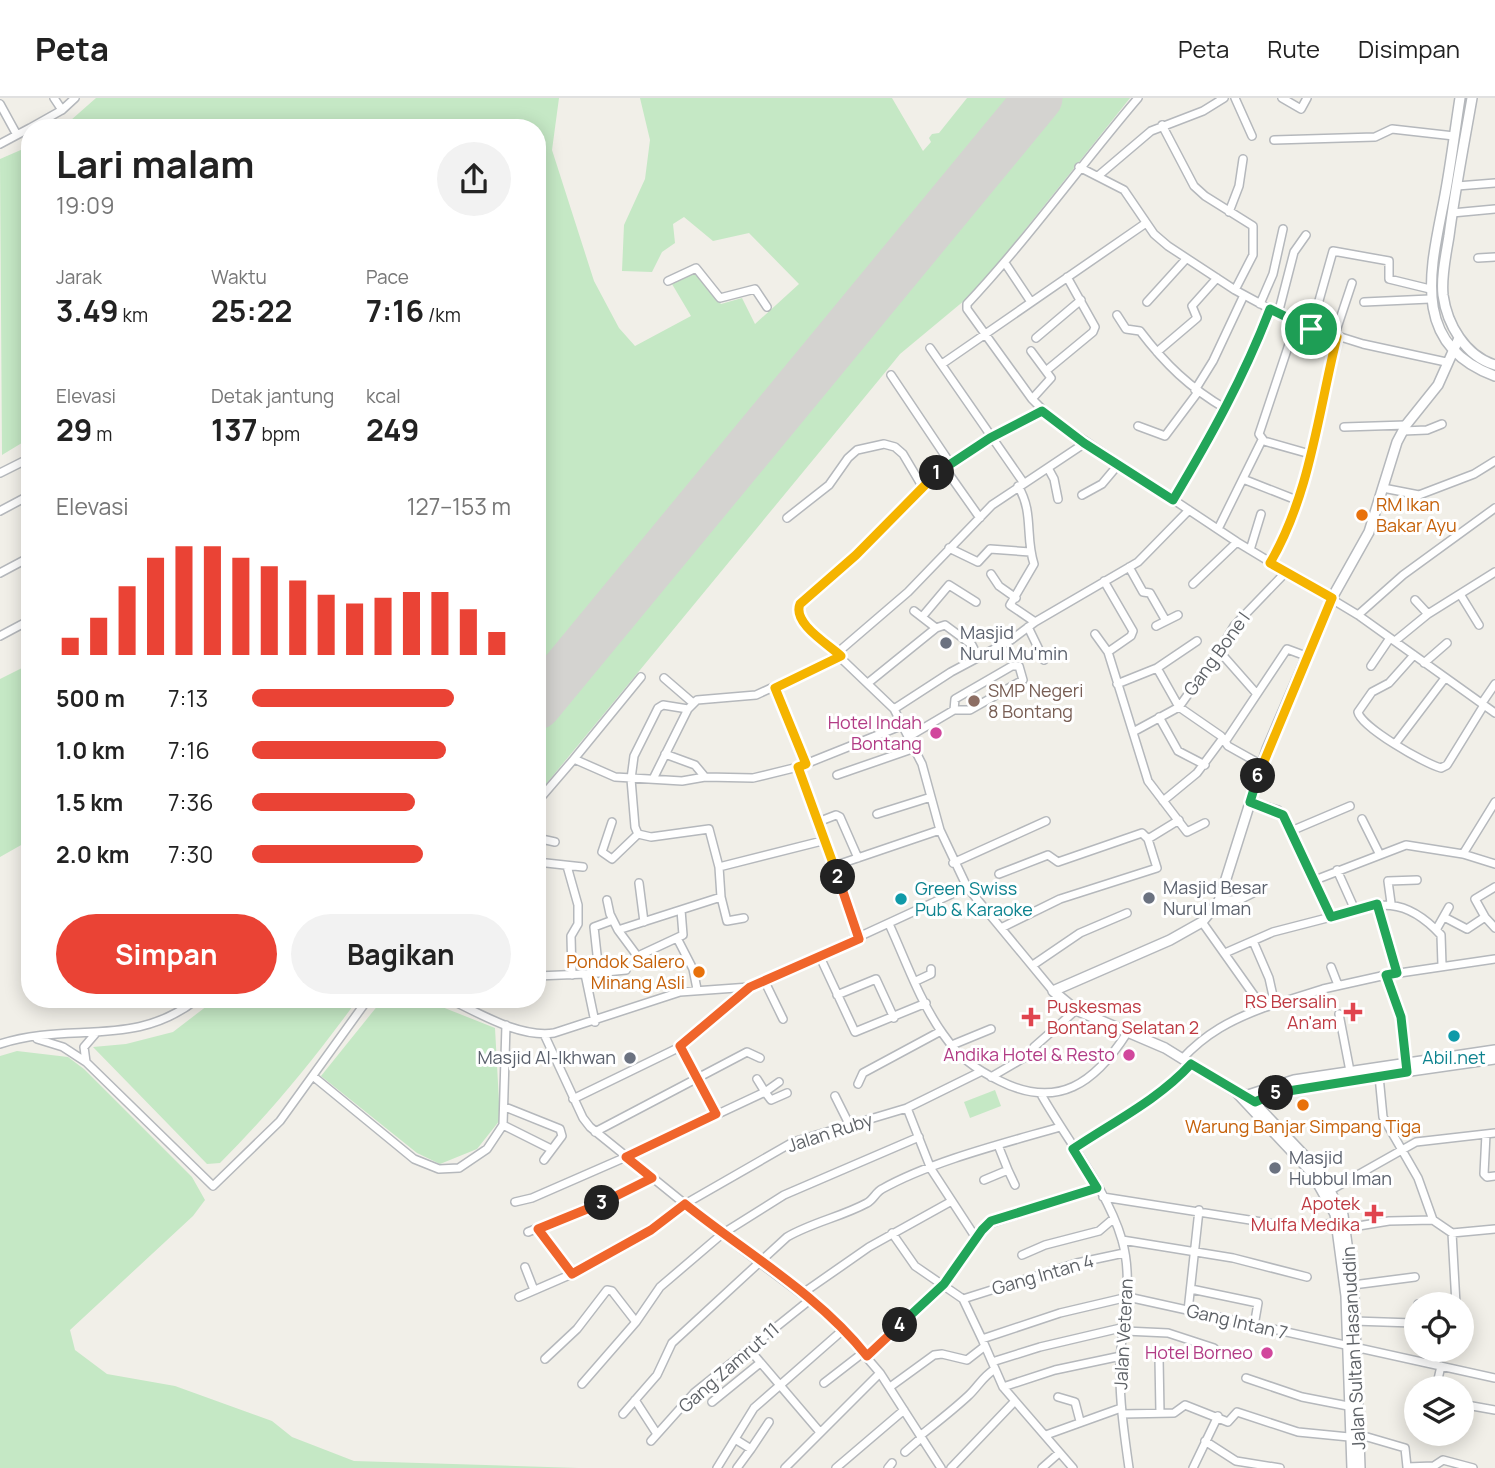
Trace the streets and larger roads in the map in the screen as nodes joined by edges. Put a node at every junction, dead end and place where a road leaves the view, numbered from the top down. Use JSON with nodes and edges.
{"nodes":[{"id":1,"x":54,"y":98,"type":"edge"},
{"id":2,"x":75,"y":98,"type":"edge"},
{"id":3,"x":1138,"y":98,"type":"edge"},
{"id":4,"x":1223,"y":98,"type":"edge"},
{"id":5,"x":1235,"y":98,"type":"edge"},
{"id":6,"x":1282,"y":98,"type":"edge"},
{"id":7,"x":1307,"y":98,"type":"edge"},
{"id":8,"x":1460,"y":98,"type":"edge"},
{"id":9,"x":1472,"y":98,"type":"edge"},
{"id":10,"x":0,"y":104,"type":"edge"},
{"id":11,"x":62,"y":110,"type":"junction"},
{"id":12,"x":46,"y":119,"type":"edge"},
{"id":13,"x":1162,"y":125,"type":"junction"},
{"id":14,"x":21,"y":133,"type":"edge"},
{"id":15,"x":18,"y":135,"type":"junction"},
{"id":16,"x":1252,"y":136,"type":"dead end"},
{"id":17,"x":1454,"y":136,"type":"junction"},
{"id":18,"x":1274,"y":140,"type":"dead end"},
{"id":19,"x":0,"y":144,"type":"edge"},
{"id":20,"x":1243,"y":159,"type":"dead end"},
{"id":21,"x":1079,"y":167,"type":"junction"},
{"id":22,"x":1098,"y":176,"type":"junction"},
{"id":23,"x":1495,"y":183,"type":"edge"},
{"id":24,"x":1457,"y":186,"type":"junction"},
{"id":25,"x":1495,"y":209,"type":"edge"},
{"id":26,"x":1229,"y":212,"type":"junction"},
{"id":27,"x":1452,"y":213,"type":"junction"},
{"id":28,"x":1146,"y":223,"type":"junction"},
{"id":29,"x":1283,"y":229,"type":"dead end"},
{"id":30,"x":1306,"y":234,"type":"dead end"},
{"id":31,"x":1495,"y":257,"type":"edge"},
{"id":32,"x":1478,"y":258,"type":"dead end"},
{"id":33,"x":1186,"y":259,"type":"junction"},
{"id":34,"x":1005,"y":264,"type":"junction"},
{"id":35,"x":1067,"y":277,"type":"junction"},
{"id":36,"x":1217,"y":278,"type":"junction"},
{"id":37,"x":668,"y":281,"type":"dead end"},
{"id":38,"x":1352,"y":283,"type":"dead end"},
{"id":39,"x":1236,"y":290,"type":"junction"},
{"id":40,"x":1430,"y":294,"type":"junction"},
{"id":41,"x":1244,"y":295,"type":"junction"},
{"id":42,"x":1080,"y":300,"type":"junction"},
{"id":43,"x":1031,"y":302,"type":"junction"},
{"id":44,"x":1147,"y":302,"type":"dead end"},
{"id":45,"x":1364,"y":302,"type":"dead end"},
{"id":46,"x":1260,"y":304,"type":"junction"},
{"id":47,"x":767,"y":307,"type":"dead end"},
{"id":48,"x":1270,"y":309,"type":"junction"},
{"id":49,"x":1278,"y":314,"type":"junction"},
{"id":50,"x":1117,"y":315,"type":"dead end"},
{"id":51,"x":1296,"y":323,"type":"junction"},
{"id":52,"x":1311,"y":329,"type":"junction"},
{"id":53,"x":985,"y":333,"type":"junction"},
{"id":54,"x":1336,"y":337,"type":"junction"},
{"id":55,"x":1036,"y":338,"type":"dead end"},
{"id":56,"x":1459,"y":338,"type":"junction"},
{"id":57,"x":930,"y":348,"type":"dead end"},
{"id":58,"x":1452,"y":348,"type":"junction"},
{"id":59,"x":1031,"y":351,"type":"dead end"},
{"id":60,"x":1157,"y":352,"type":"junction"},
{"id":61,"x":1446,"y":362,"type":"junction"},
{"id":62,"x":942,"y":364,"type":"junction"},
{"id":63,"x":1495,"y":365,"type":"edge"},
{"id":64,"x":1047,"y":370,"type":"junction"},
{"id":65,"x":891,"y":375,"type":"dead end"},
{"id":66,"x":1495,"y":376,"type":"edge"},
{"id":67,"x":1196,"y":391,"type":"junction"},
{"id":68,"x":1032,"y":399,"type":"junction"},
{"id":69,"x":1226,"y":409,"type":"junction"},
{"id":70,"x":1042,"y":411,"type":"junction"},
{"id":71,"x":1442,"y":424,"type":"dead end"},
{"id":72,"x":1138,"y":426,"type":"dead end"},
{"id":73,"x":1344,"y":427,"type":"dead end"},
{"id":74,"x":1404,"y":428,"type":"junction"},
{"id":75,"x":990,"y":438,"type":"junction"},
{"id":76,"x":1262,"y":440,"type":"junction"},
{"id":77,"x":1084,"y":443,"type":"junction"},
{"id":78,"x":1310,"y":454,"type":"junction"},
{"id":79,"x":1495,"y":461,"type":"edge"},
{"id":80,"x":21,"y":462,"type":"edge"},
{"id":81,"x":947,"y":465,"type":"junction"},
{"id":82,"x":1118,"y":465,"type":"junction"},
{"id":83,"x":1048,"y":468,"type":"junction"},
{"id":84,"x":0,"y":473,"type":"edge"},
{"id":85,"x":1243,"y":479,"type":"junction"},
{"id":86,"x":1021,"y":484,"type":"junction"},
{"id":87,"x":922,"y":486,"type":"junction"},
{"id":88,"x":1383,"y":488,"type":"junction"},
{"id":89,"x":1082,"y":495,"type":"dead end"},
{"id":90,"x":1058,"y":499,"type":"dead end"},
{"id":91,"x":21,"y":500,"type":"edge"},
{"id":92,"x":1173,"y":500,"type":"junction"},
{"id":93,"x":1299,"y":501,"type":"junction"},
{"id":94,"x":1495,"y":508,"type":"edge"},
{"id":95,"x":1189,"y":510,"type":"junction"},
{"id":96,"x":0,"y":511,"type":"edge"},
{"id":97,"x":1261,"y":514,"type":"dead end"},
{"id":98,"x":787,"y":518,"type":"dead end"},
{"id":99,"x":980,"y":518,"type":"junction"},
{"id":100,"x":1218,"y":529,"type":"junction"},
{"id":101,"x":1237,"y":542,"type":"junction"},
{"id":102,"x":949,"y":548,"type":"junction"},
{"id":103,"x":1250,"y":550,"type":"junction"},
{"id":104,"x":1030,"y":552,"type":"junction"},
{"id":105,"x":21,"y":562,"type":"edge"},
{"id":106,"x":1270,"y":563,"type":"junction"},
{"id":107,"x":1129,"y":567,"type":"junction"},
{"id":108,"x":1286,"y":572,"type":"junction"},
{"id":109,"x":1495,"y":572,"type":"edge"},
{"id":110,"x":0,"y":573,"type":"edge"},
{"id":111,"x":991,"y":574,"type":"dead end"},
{"id":112,"x":1104,"y":581,"type":"junction"},
{"id":113,"x":1193,"y":584,"type":"dead end"},
{"id":114,"x":1460,"y":594,"type":"junction"},
{"id":115,"x":1016,"y":597,"type":"junction"},
{"id":116,"x":1332,"y":598,"type":"junction"},
{"id":117,"x":1416,"y":600,"type":"dead end"},
{"id":118,"x":976,"y":602,"type":"dead end"},
{"id":119,"x":914,"y":611,"type":"dead end"},
{"id":120,"x":1428,"y":614,"type":"junction"},
{"id":121,"x":1178,"y":615,"type":"dead end"},
{"id":122,"x":1358,"y":615,"type":"junction"},
{"id":123,"x":922,"y":617,"type":"junction"},
{"id":124,"x":1166,"y":621,"type":"junction"},
{"id":125,"x":1031,"y":624,"type":"junction"},
{"id":126,"x":21,"y":625,"type":"edge"},
{"id":127,"x":1479,"y":625,"type":"dead end"},
{"id":128,"x":1156,"y":626,"type":"dead end"},
{"id":129,"x":936,"y":628,"type":"junction"},
{"id":130,"x":1095,"y":634,"type":"dead end"},
{"id":131,"x":0,"y":636,"type":"edge"},
{"id":132,"x":1393,"y":639,"type":"junction"},
{"id":133,"x":1197,"y":641,"type":"dead end"},
{"id":134,"x":1447,"y":643,"type":"dead end"},
{"id":135,"x":1108,"y":652,"type":"junction"},
{"id":136,"x":1219,"y":652,"type":"junction"},
{"id":137,"x":839,"y":654,"type":"junction"},
{"id":138,"x":1414,"y":655,"type":"junction"},
{"id":139,"x":1306,"y":656,"type":"junction"},
{"id":140,"x":978,"y":657,"type":"junction"},
{"id":141,"x":1044,"y":660,"type":"dead end"},
{"id":142,"x":1424,"y":663,"type":"junction"},
{"id":143,"x":1371,"y":666,"type":"dead end"},
{"id":144,"x":1157,"y":668,"type":"junction"},
{"id":145,"x":642,"y":677,"type":"dead end"},
{"id":146,"x":664,"y":678,"type":"dead end"},
{"id":147,"x":1445,"y":678,"type":"junction"},
{"id":148,"x":868,"y":683,"type":"junction"},
{"id":149,"x":1117,"y":684,"type":"junction"},
{"id":150,"x":1495,"y":684,"type":"edge"},
{"id":151,"x":775,"y":688,"type":"junction"},
{"id":152,"x":1256,"y":693,"type":"junction"},
{"id":153,"x":1483,"y":704,"type":"junction"},
{"id":154,"x":690,"y":706,"type":"junction"},
{"id":155,"x":1178,"y":706,"type":"junction"},
{"id":156,"x":894,"y":709,"type":"junction"},
{"id":157,"x":954,"y":710,"type":"junction"},
{"id":158,"x":1495,"y":713,"type":"edge"},
{"id":159,"x":1159,"y":717,"type":"junction"},
{"id":160,"x":903,"y":725,"type":"junction"},
{"id":161,"x":1133,"y":732,"type":"junction"},
{"id":162,"x":909,"y":736,"type":"junction"},
{"id":163,"x":1224,"y":740,"type":"junction"},
{"id":164,"x":1395,"y":744,"type":"junction"},
{"id":165,"x":915,"y":748,"type":"junction"},
{"id":166,"x":665,"y":754,"type":"junction"},
{"id":167,"x":574,"y":759,"type":"junction"},
{"id":168,"x":802,"y":765,"type":"junction"},
{"id":169,"x":1205,"y":765,"type":"junction"},
{"id":170,"x":1262,"y":765,"type":"junction"},
{"id":171,"x":836,"y":775,"type":"dead end"},
{"id":172,"x":654,"y":777,"type":"junction"},
{"id":173,"x":705,"y":777,"type":"junction"},
{"id":174,"x":631,"y":779,"type":"junction"},
{"id":175,"x":546,"y":792,"type":"edge"},
{"id":176,"x":931,"y":797,"type":"junction"},
{"id":177,"x":1163,"y":800,"type":"junction"},
{"id":178,"x":1250,"y":802,"type":"junction"},
{"id":179,"x":1495,"y":802,"type":"edge"},
{"id":180,"x":1350,"y":806,"type":"dead end"},
{"id":181,"x":877,"y":814,"type":"dead end"},
{"id":182,"x":1362,"y":819,"type":"dead end"},
{"id":183,"x":1178,"y":820,"type":"junction"},
{"id":184,"x":1046,"y":821,"type":"dead end"},
{"id":185,"x":612,"y":822,"type":"dead end"},
{"id":186,"x":818,"y":822,"type":"junction"},
{"id":187,"x":1205,"y":823,"type":"dead end"},
{"id":188,"x":940,"y":830,"type":"junction"},
{"id":189,"x":1291,"y":831,"type":"junction"},
{"id":190,"x":638,"y":834,"type":"junction"},
{"id":191,"x":1148,"y":839,"type":"junction"},
{"id":192,"x":546,"y":840,"type":"edge"},
{"id":193,"x":826,"y":840,"type":"junction"},
{"id":194,"x":555,"y":842,"type":"dead end"},
{"id":195,"x":1379,"y":853,"type":"junction"},
{"id":196,"x":1463,"y":854,"type":"junction"},
{"id":197,"x":858,"y":858,"type":"junction"},
{"id":198,"x":546,"y":863,"type":"edge"},
{"id":199,"x":953,"y":863,"type":"junction"},
{"id":200,"x":1495,"y":864,"type":"edge"},
{"id":201,"x":567,"y":866,"type":"junction"},
{"id":202,"x":834,"y":866,"type":"junction"},
{"id":203,"x":583,"y":867,"type":"dead end"},
{"id":204,"x":719,"y":867,"type":"junction"},
{"id":205,"x":1337,"y":870,"type":"junction"},
{"id":206,"x":999,"y":874,"type":"dead end"},
{"id":207,"x":1315,"y":880,"type":"junction"},
{"id":208,"x":1418,"y":880,"type":"dead end"},
{"id":209,"x":639,"y":884,"type":"dead end"},
{"id":210,"x":967,"y":887,"type":"junction"},
{"id":211,"x":1495,"y":887,"type":"edge"},
{"id":212,"x":1253,"y":893,"type":"dead end"},
{"id":213,"x":720,"y":897,"type":"junction"},
{"id":214,"x":607,"y":900,"type":"dead end"},
{"id":215,"x":1219,"y":901,"type":"junction"},
{"id":216,"x":1391,"y":903,"type":"junction"},
{"id":217,"x":1377,"y":904,"type":"junction"},
{"id":218,"x":1449,"y":907,"type":"dead end"},
{"id":219,"x":681,"y":910,"type":"junction"},
{"id":220,"x":1355,"y":910,"type":"junction"},
{"id":221,"x":1127,"y":913,"type":"dead end"},
{"id":222,"x":1331,"y":917,"type":"junction"},
{"id":223,"x":1444,"y":917,"type":"junction"},
{"id":224,"x":1485,"y":917,"type":"junction"},
{"id":225,"x":744,"y":918,"type":"dead end"},
{"id":226,"x":578,"y":920,"type":"junction"},
{"id":227,"x":613,"y":920,"type":"junction"},
{"id":228,"x":645,"y":922,"type":"junction"},
{"id":229,"x":1202,"y":922,"type":"junction"},
{"id":230,"x":889,"y":924,"type":"junction"},
{"id":231,"x":594,"y":926,"type":"junction"},
{"id":232,"x":1003,"y":927,"type":"junction"},
{"id":233,"x":1495,"y":928,"type":"edge"},
{"id":234,"x":618,"y":930,"type":"junction"},
{"id":235,"x":1436,"y":930,"type":"junction"},
{"id":236,"x":677,"y":938,"type":"junction"},
{"id":237,"x":859,"y":939,"type":"junction"},
{"id":238,"x":1253,"y":940,"type":"junction"},
{"id":239,"x":1225,"y":953,"type":"junction"},
{"id":240,"x":820,"y":957,"type":"junction"},
{"id":241,"x":1495,"y":959,"type":"edge"},
{"id":242,"x":1033,"y":965,"type":"junction"},
{"id":243,"x":1443,"y":965,"type":"junction"},
{"id":244,"x":1331,"y":967,"type":"dead end"},
{"id":245,"x":931,"y":969,"type":"dead end"},
{"id":246,"x":626,"y":970,"type":"dead end"},
{"id":247,"x":599,"y":973,"type":"junction"},
{"id":248,"x":1397,"y":973,"type":"junction"},
{"id":249,"x":585,"y":974,"type":"junction"},
{"id":250,"x":572,"y":975,"type":"junction"},
{"id":251,"x":1386,"y":975,"type":"junction"},
{"id":252,"x":546,"y":976,"type":"edge"},
{"id":253,"x":764,"y":980,"type":"junction"},
{"id":254,"x":916,"y":981,"type":"junction"},
{"id":255,"x":1338,"y":985,"type":"junction"},
{"id":256,"x":750,"y":987,"type":"junction"},
{"id":257,"x":697,"y":989,"type":"junction"},
{"id":258,"x":1054,"y":991,"type":"junction"},
{"id":259,"x":837,"y":995,"type":"junction"},
{"id":260,"x":926,"y":1003,"type":"junction"},
{"id":261,"x":1275,"y":1005,"type":"junction"},
{"id":262,"x":183,"y":1008,"type":"edge"},
{"id":263,"x":362,"y":1008,"type":"edge"},
{"id":264,"x":469,"y":1008,"type":"edge"},
{"id":265,"x":1263,"y":1008,"type":"junction"},
{"id":266,"x":1076,"y":1010,"type":"junction"},
{"id":267,"x":1339,"y":1014,"type":"dead end"},
{"id":268,"x":894,"y":1018,"type":"junction"},
{"id":269,"x":783,"y":1019,"type":"dead end"},
{"id":270,"x":594,"y":1022,"type":"junction"},
{"id":271,"x":506,"y":1025,"type":"junction"},
{"id":272,"x":991,"y":1029,"type":"dead end"},
{"id":273,"x":941,"y":1031,"type":"junction"},
{"id":274,"x":96,"y":1033,"type":"junction"},
{"id":275,"x":1127,"y":1033,"type":"junction"},
{"id":276,"x":544,"y":1034,"type":"junction"},
{"id":277,"x":33,"y":1038,"type":"junction"},
{"id":278,"x":0,"y":1044,"type":"edge"},
{"id":279,"x":951,"y":1045,"type":"junction"},
{"id":280,"x":680,"y":1046,"type":"junction"},
{"id":281,"x":1495,"y":1050,"type":"edge"},
{"id":282,"x":760,"y":1058,"type":"dead end"},
{"id":283,"x":1182,"y":1059,"type":"junction"},
{"id":284,"x":1495,"y":1059,"type":"edge"},
{"id":285,"x":86,"y":1062,"type":"junction"},
{"id":286,"x":1191,"y":1064,"type":"junction"},
{"id":287,"x":1406,"y":1066,"type":"junction"},
{"id":288,"x":1350,"y":1071,"type":"junction"},
{"id":289,"x":980,"y":1072,"type":"junction"},
{"id":290,"x":1379,"y":1076,"type":"junction"},
{"id":291,"x":314,"y":1077,"type":"junction"},
{"id":292,"x":991,"y":1077,"type":"junction"},
{"id":293,"x":696,"y":1078,"type":"junction"},
{"id":294,"x":757,"y":1079,"type":"dead end"},
{"id":295,"x":779,"y":1082,"type":"dead end"},
{"id":296,"x":858,"y":1084,"type":"dead end"},
{"id":297,"x":765,"y":1092,"type":"junction"},
{"id":298,"x":786,"y":1093,"type":"dead end"},
{"id":299,"x":1241,"y":1095,"type":"junction"},
{"id":300,"x":835,"y":1096,"type":"dead end"},
{"id":301,"x":1042,"y":1096,"type":"junction"},
{"id":302,"x":573,"y":1099,"type":"junction"},
{"id":303,"x":1251,"y":1105,"type":"junction"},
{"id":304,"x":505,"y":1107,"type":"junction"},
{"id":305,"x":907,"y":1108,"type":"junction"},
{"id":306,"x":716,"y":1114,"type":"junction"},
{"id":307,"x":503,"y":1125,"type":"junction"},
{"id":308,"x":850,"y":1126,"type":"junction"},
{"id":309,"x":1060,"y":1127,"type":"junction"},
{"id":310,"x":596,"y":1132,"type":"junction"},
{"id":311,"x":1491,"y":1133,"type":"edge"},
{"id":312,"x":919,"y":1137,"type":"junction"},
{"id":313,"x":998,"y":1145,"type":"junction"},
{"id":314,"x":1401,"y":1148,"type":"junction"},
{"id":315,"x":551,"y":1149,"type":"junction"},
{"id":316,"x":1073,"y":1149,"type":"junction"},
{"id":317,"x":626,"y":1157,"type":"junction"},
{"id":318,"x":544,"y":1160,"type":"dead end"},
{"id":319,"x":931,"y":1169,"type":"junction"},
{"id":320,"x":1009,"y":1170,"type":"junction"},
{"id":321,"x":1495,"y":1177,"type":"edge"},
{"id":322,"x":652,"y":1178,"type":"junction"},
{"id":323,"x":984,"y":1180,"type":"dead end"},
{"id":324,"x":1015,"y":1185,"type":"dead end"},
{"id":325,"x":1097,"y":1188,"type":"junction"},
{"id":326,"x":1331,"y":1190,"type":"junction"},
{"id":327,"x":1103,"y":1197,"type":"junction"},
{"id":328,"x":515,"y":1202,"type":"dead end"},
{"id":329,"x":950,"y":1202,"type":"junction"},
{"id":330,"x":685,"y":1204,"type":"junction"},
{"id":331,"x":1199,"y":1210,"type":"junction"},
{"id":332,"x":1113,"y":1219,"type":"junction"},
{"id":333,"x":1433,"y":1220,"type":"junction"},
{"id":334,"x":1341,"y":1226,"type":"junction"},
{"id":335,"x":538,"y":1229,"type":"junction"},
{"id":336,"x":1495,"y":1229,"type":"edge"},
{"id":337,"x":528,"y":1232,"type":"dead end"},
{"id":338,"x":892,"y":1233,"type":"junction"},
{"id":339,"x":1452,"y":1233,"type":"junction"},
{"id":340,"x":722,"y":1234,"type":"junction"},
{"id":341,"x":976,"y":1238,"type":"junction"},
{"id":342,"x":1122,"y":1240,"type":"junction"},
{"id":343,"x":1195,"y":1251,"type":"junction"},
{"id":344,"x":1125,"y":1253,"type":"junction"},
{"id":345,"x":1022,"y":1255,"type":"dead end"},
{"id":346,"x":759,"y":1262,"type":"junction"},
{"id":347,"x":525,"y":1266,"type":"dead end"},
{"id":348,"x":572,"y":1274,"type":"junction"},
{"id":349,"x":1307,"y":1277,"type":"dead end"},
{"id":350,"x":1415,"y":1277,"type":"dead end"},
{"id":351,"x":944,"y":1284,"type":"junction"},
{"id":352,"x":1353,"y":1285,"type":"junction"},
{"id":353,"x":1191,"y":1289,"type":"junction"},
{"id":354,"x":534,"y":1290,"type":"junction"},
{"id":355,"x":1455,"y":1292,"type":"edge"},
{"id":356,"x":803,"y":1293,"type":"junction"},
{"id":357,"x":519,"y":1297,"type":"dead end"},
{"id":358,"x":1128,"y":1297,"type":"junction"},
{"id":359,"x":811,"y":1299,"type":"junction"},
{"id":360,"x":963,"y":1299,"type":"junction"},
{"id":361,"x":1188,"y":1311,"type":"junction"},
{"id":362,"x":1354,"y":1321,"type":"junction"},
{"id":363,"x":636,"y":1322,"type":"junction"},
{"id":364,"x":1404,"y":1323,"type":"edge"},
{"id":365,"x":1254,"y":1326,"type":"junction"},
{"id":366,"x":844,"y":1329,"type":"junction"},
{"id":367,"x":1125,"y":1329,"type":"junction"},
{"id":368,"x":983,"y":1342,"type":"junction"},
{"id":369,"x":1351,"y":1347,"type":"junction"},
{"id":370,"x":1213,"y":1348,"type":"dead end"},
{"id":371,"x":749,"y":1349,"type":"junction"},
{"id":372,"x":866,"y":1354,"type":"junction"},
{"id":373,"x":1121,"y":1356,"type":"junction"},
{"id":374,"x":1159,"y":1357,"type":"dead end"},
{"id":375,"x":545,"y":1359,"type":"dead end"},
{"id":376,"x":760,"y":1363,"type":"junction"},
{"id":377,"x":993,"y":1366,"type":"junction"},
{"id":378,"x":1441,"y":1366,"type":"junction"},
{"id":379,"x":880,"y":1373,"type":"junction"},
{"id":380,"x":1439,"y":1376,"type":"edge"},
{"id":381,"x":1246,"y":1378,"type":"dead end"},
{"id":382,"x":1495,"y":1378,"type":"edge"},
{"id":383,"x":824,"y":1383,"type":"dead end"},
{"id":384,"x":582,"y":1384,"type":"dead end"},
{"id":385,"x":779,"y":1385,"type":"junction"},
{"id":386,"x":890,"y":1387,"type":"junction"},
{"id":387,"x":1003,"y":1387,"type":"junction"},
{"id":388,"x":1058,"y":1397,"type":"dead end"},
{"id":389,"x":635,"y":1400,"type":"junction"},
{"id":390,"x":712,"y":1402,"type":"dead end"},
{"id":391,"x":1014,"y":1402,"type":"junction"},
{"id":392,"x":1348,"y":1406,"type":"junction"},
{"id":393,"x":1474,"y":1406,"type":"edge"},
{"id":394,"x":1495,"y":1409,"type":"edge"},
{"id":395,"x":904,"y":1410,"type":"junction"},
{"id":396,"x":1121,"y":1411,"type":"junction"},
{"id":397,"x":1160,"y":1413,"type":"junction"},
{"id":398,"x":623,"y":1414,"type":"dead end"},
{"id":399,"x":1218,"y":1416,"type":"junction"},
{"id":400,"x":1080,"y":1421,"type":"junction"},
{"id":401,"x":769,"y":1422,"type":"dead end"},
{"id":402,"x":819,"y":1431,"type":"junction"},
{"id":403,"x":657,"y":1434,"type":"junction"},
{"id":404,"x":1046,"y":1435,"type":"junction"},
{"id":405,"x":1353,"y":1436,"type":"junction"},
{"id":406,"x":920,"y":1437,"type":"junction"},
{"id":407,"x":736,"y":1438,"type":"junction"},
{"id":408,"x":652,"y":1441,"type":"dead end"},
{"id":409,"x":1205,"y":1441,"type":"junction"},
{"id":410,"x":751,"y":1449,"type":"junction"},
{"id":411,"x":905,"y":1452,"type":"dead end"},
{"id":412,"x":1059,"y":1453,"type":"junction"},
{"id":413,"x":717,"y":1468,"type":"edge"},
{"id":414,"x":737,"y":1468,"type":"edge"},
{"id":415,"x":785,"y":1468,"type":"edge"},
{"id":416,"x":836,"y":1468,"type":"edge"},
{"id":417,"x":941,"y":1468,"type":"edge"},
{"id":418,"x":951,"y":1468,"type":"edge"},
{"id":419,"x":1042,"y":1468,"type":"edge"},
{"id":420,"x":1073,"y":1468,"type":"edge"},
{"id":421,"x":1129,"y":1468,"type":"edge"},
{"id":422,"x":1193,"y":1468,"type":"edge"},
{"id":423,"x":1280,"y":1468,"type":"edge"},
{"id":424,"x":1352,"y":1468,"type":"edge"},
{"id":425,"x":1360,"y":1468,"type":"edge"},
{"id":426,"x":1473,"y":1468,"type":"edge"}],
"edges":[{"from":1,"to":11,"type":"street"},
{"from":2,"to":11,"type":"street"},
{"from":3,"to":21,"type":"street"},
{"from":4,"to":13,"type":"street"},
{"from":5,"to":16,"type":"street"},
{"from":6,"to":7,"type":"street"},
{"from":8,"to":17,"type":"street"},
{"from":9,"to":24,"type":"street"},
{"from":10,"to":15,"type":"street"},
{"from":11,"to":12,"type":"street"},
{"from":13,"to":22,"type":"street"},
{"from":13,"to":26,"type":"street"},
{"from":14,"to":15,"type":"street"},
{"from":15,"to":19,"type":"street"},
{"from":17,"to":18,"type":"street"},
{"from":17,"to":40,"type":"street"},
{"from":20,"to":26,"type":"street"},
{"from":21,"to":22,"type":"street"},
{"from":21,"to":34,"type":"street"},
{"from":22,"to":28,"type":"street"},
{"from":23,"to":24,"type":"street"},
{"from":24,"to":27,"type":"street"},
{"from":25,"to":27,"type":"street"},
{"from":26,"to":39,"type":"street"},
{"from":27,"to":56,"type":"street"},
{"from":28,"to":33,"type":"street"},
{"from":28,"to":35,"type":"street"},
{"from":29,"to":46,"type":"street"},
{"from":30,"to":49,"type":"street"},
{"from":31,"to":32,"type":"street"},
{"from":33,"to":36,"type":"street"},
{"from":33,"to":44,"type":"street"},
{"from":34,"to":43,"type":"street"},
{"from":34,"to":53,"type":"street"},
{"from":35,"to":42,"type":"street"},
{"from":35,"to":43,"type":"street"},
{"from":36,"to":39,"type":"street"},
{"from":36,"to":60,"type":"street"},
{"from":37,"to":47,"type":"street"},
{"from":38,"to":54,"type":"street"},
{"from":39,"to":41,"type":"street"},
{"from":40,"to":45,"type":"street"},
{"from":40,"to":52,"type":"street"},
{"from":40,"to":58,"type":"street"},
{"from":41,"to":46,"type":"street"},
{"from":41,"to":67,"type":"street"},
{"from":42,"to":55,"type":"street"},
{"from":42,"to":64,"type":"street"},
{"from":43,"to":53,"type":"street"},
{"from":46,"to":48,"type":"street"},
{"from":48,"to":49,"type":"street"},
{"from":48,"to":69,"type":"street"},
{"from":49,"to":51,"type":"street"},
{"from":50,"to":60,"type":"street"},
{"from":51,"to":52,"type":"street"},
{"from":51,"to":76,"type":"street"},
{"from":52,"to":54,"type":"street"},
{"from":53,"to":62,"type":"street"},
{"from":53,"to":68,"type":"street"},
{"from":54,"to":61,"type":"street"},
{"from":54,"to":78,"type":"street"},
{"from":56,"to":58,"type":"street"},
{"from":56,"to":63,"type":"street"},
{"from":57,"to":62,"type":"street"},
{"from":58,"to":61,"type":"street"},
{"from":58,"to":66,"type":"street"},
{"from":59,"to":64,"type":"street"},
{"from":60,"to":67,"type":"street"},
{"from":61,"to":74,"type":"street"},
{"from":62,"to":75,"type":"street"},
{"from":64,"to":68,"type":"street"},
{"from":65,"to":81,"type":"street"},
{"from":67,"to":69,"type":"street"},
{"from":67,"to":72,"type":"street"},
{"from":68,"to":70,"type":"street"},
{"from":69,"to":92,"type":"street"},
{"from":70,"to":75,"type":"street"},
{"from":70,"to":77,"type":"street"},
{"from":71,"to":74,"type":"street"},
{"from":73,"to":74,"type":"street"},
{"from":74,"to":88,"type":"street"},
{"from":75,"to":81,"type":"street"},
{"from":75,"to":86,"type":"street"},
{"from":76,"to":78,"type":"street"},
{"from":76,"to":85,"type":"street"},
{"from":77,"to":82,"type":"street"},
{"from":77,"to":83,"type":"street"},
{"from":78,"to":93,"type":"street"},
{"from":79,"to":88,"type":"street"},
{"from":80,"to":84,"type":"street"},
{"from":81,"to":87,"type":"street"},
{"from":81,"to":99,"type":"street"},
{"from":82,"to":89,"type":"street"},
{"from":82,"to":92,"type":"street"},
{"from":83,"to":86,"type":"street"},
{"from":83,"to":90,"type":"street"},
{"from":85,"to":93,"type":"street"},
{"from":85,"to":100,"type":"street"},
{"from":86,"to":99,"type":"street"},
{"from":86,"to":104,"type":"street"},
{"from":87,"to":98,"type":"street"},
{"from":87,"to":137,"type":"street"},
{"from":88,"to":116,"type":"street"},
{"from":91,"to":96,"type":"street"},
{"from":92,"to":95,"type":"street"},
{"from":93,"to":106,"type":"street"},
{"from":94,"to":122,"type":"street"},
{"from":95,"to":100,"type":"street"},
{"from":95,"to":107,"type":"street"},
{"from":97,"to":103,"type":"street"},
{"from":99,"to":102,"type":"street"},
{"from":100,"to":101,"type":"street"},
{"from":101,"to":103,"type":"street"},
{"from":101,"to":113,"type":"street"},
{"from":102,"to":104,"type":"street"},
{"from":102,"to":137,"type":"street"},
{"from":103,"to":106,"type":"street"},
{"from":104,"to":115,"type":"street"},
{"from":105,"to":110,"type":"street"},
{"from":106,"to":108,"type":"street"},
{"from":107,"to":112,"type":"street"},
{"from":107,"to":124,"type":"street"},
{"from":108,"to":116,"type":"street"},
{"from":108,"to":136,"type":"street","name":"Gang Bone I"},
{"from":109,"to":114,"type":"street"},
{"from":111,"to":115,"type":"street"},
{"from":112,"to":125,"type":"street"},
{"from":112,"to":135,"type":"street"},
{"from":114,"to":120,"type":"street"},
{"from":114,"to":127,"type":"street"},
{"from":115,"to":125,"type":"street"},
{"from":116,"to":122,"type":"street"},
{"from":116,"to":139,"type":"street"},
{"from":117,"to":120,"type":"street"},
{"from":118,"to":123,"type":"street"},
{"from":119,"to":123,"type":"street"},
{"from":120,"to":132,"type":"street"},
{"from":121,"to":124,"type":"street"},
{"from":122,"to":132,"type":"street"},
{"from":123,"to":129,"type":"street"},
{"from":124,"to":128,"type":"street"},
{"from":125,"to":140,"type":"street"},
{"from":125,"to":141,"type":"street"},
{"from":126,"to":131,"type":"street"},
{"from":129,"to":140,"type":"street"},
{"from":129,"to":148,"type":"street"},
{"from":130,"to":135,"type":"street"},
{"from":132,"to":138,"type":"street"},
{"from":132,"to":143,"type":"street"},
{"from":133,"to":144,"type":"street"},
{"from":134,"to":142,"type":"street"},
{"from":135,"to":149,"type":"street"},
{"from":136,"to":152,"type":"street"},
{"from":136,"to":155,"type":"street","name":"Gang Bone I"},
{"from":137,"to":148,"type":"street"},
{"from":137,"to":151,"type":"street"},
{"from":138,"to":142,"type":"street"},
{"from":138,"to":164,"type":"street"},
{"from":139,"to":152,"type":"street"},
{"from":139,"to":170,"type":"street"},
{"from":140,"to":156,"type":"street"},
{"from":142,"to":147,"type":"street"},
{"from":144,"to":149,"type":"street"},
{"from":144,"to":155,"type":"street"},
{"from":145,"to":167,"type":"street"},
{"from":146,"to":154,"type":"street"},
{"from":147,"to":153,"type":"street"},
{"from":147,"to":164,"type":"street"},
{"from":148,"to":156,"type":"street"},
{"from":149,"to":161,"type":"street"},
{"from":150,"to":153,"type":"street"},
{"from":151,"to":154,"type":"street"},
{"from":151,"to":168,"type":"street"},
{"from":152,"to":163,"type":"street"},
{"from":153,"to":158,"type":"street"},
{"from":153,"to":164,"type":"street"},
{"from":154,"to":166,"type":"street"},
{"from":154,"to":174,"type":"street"},
{"from":155,"to":159,"type":"street"},
{"from":155,"to":163,"type":"street"},
{"from":156,"to":160,"type":"street"},
{"from":157,"to":157,"type":"street"},
{"from":157,"to":162,"type":"street"},
{"from":159,"to":161,"type":"street"},
{"from":159,"to":169,"type":"street"},
{"from":160,"to":162,"type":"street"},
{"from":160,"to":168,"type":"street"},
{"from":161,"to":177,"type":"street"},
{"from":162,"to":165,"type":"street"},
{"from":163,"to":169,"type":"street"},
{"from":163,"to":170,"type":"street"},
{"from":165,"to":171,"type":"street"},
{"from":165,"to":176,"type":"street"},
{"from":166,"to":172,"type":"street"},
{"from":166,"to":173,"type":"street"},
{"from":167,"to":174,"type":"street"},
{"from":167,"to":175,"type":"street"},
{"from":168,"to":173,"type":"street"},
{"from":168,"to":186,"type":"street"},
{"from":169,"to":177,"type":"street"},
{"from":170,"to":178,"type":"street"},
{"from":172,"to":173,"type":"street"},
{"from":172,"to":174,"type":"street"},
{"from":174,"to":190,"type":"street"},
{"from":176,"to":181,"type":"street"},
{"from":176,"to":188,"type":"street"},
{"from":177,"to":183,"type":"street"},
{"from":178,"to":189,"type":"street"},
{"from":178,"to":215,"type":"street"},
{"from":179,"to":196,"type":"street"},
{"from":180,"to":189,"type":"street"},
{"from":182,"to":195,"type":"street"},
{"from":183,"to":187,"type":"street"},
{"from":183,"to":191,"type":"street"},
{"from":184,"to":199,"type":"street"},
{"from":185,"to":190,"type":"street"},
{"from":186,"to":193,"type":"street"},
{"from":186,"to":197,"type":"street"},
{"from":188,"to":197,"type":"street"},
{"from":188,"to":199,"type":"street"},
{"from":189,"to":207,"type":"street"},
{"from":190,"to":204,"type":"street"},
{"from":191,"to":206,"type":"street"},
{"from":191,"to":232,"type":"street"},
{"from":192,"to":194,"type":"street"},
{"from":193,"to":202,"type":"street"},
{"from":193,"to":204,"type":"street"},
{"from":195,"to":196,"type":"street"},
{"from":195,"to":205,"type":"street"},
{"from":196,"to":200,"type":"street"},
{"from":197,"to":202,"type":"street"},
{"from":198,"to":201,"type":"street"},
{"from":199,"to":210,"type":"street"},
{"from":201,"to":203,"type":"street"},
{"from":201,"to":226,"type":"street"},
{"from":202,"to":237,"type":"street"},
{"from":204,"to":213,"type":"street"},
{"from":205,"to":207,"type":"street"},
{"from":205,"to":220,"type":"street"},
{"from":207,"to":222,"type":"street"},
{"from":208,"to":216,"type":"street"},
{"from":209,"to":228,"type":"street"},
{"from":210,"to":230,"type":"street"},
{"from":210,"to":232,"type":"street"},
{"from":211,"to":224,"type":"street"},
{"from":212,"to":215,"type":"street"},
{"from":213,"to":219,"type":"street"},
{"from":213,"to":225,"type":"street"},
{"from":214,"to":227,"type":"street"},
{"from":215,"to":229,"type":"street"},
{"from":216,"to":217,"type":"street"},
{"from":216,"to":235,"type":"street"},
{"from":217,"to":220,"type":"street"},
{"from":217,"to":248,"type":"street"},
{"from":218,"to":223,"type":"street"},
{"from":219,"to":228,"type":"street"},
{"from":219,"to":236,"type":"street"},
{"from":220,"to":222,"type":"street"},
{"from":221,"to":242,"type":"street"},
{"from":222,"to":238,"type":"street"},
{"from":223,"to":224,"type":"street"},
{"from":223,"to":235,"type":"street"},
{"from":224,"to":233,"type":"street"},
{"from":226,"to":231,"type":"street"},
{"from":226,"to":250,"type":"street"},
{"from":227,"to":231,"type":"street"},
{"from":227,"to":234,"type":"street"},
{"from":228,"to":234,"type":"street"},
{"from":229,"to":239,"type":"street"},
{"from":229,"to":258,"type":"street"},
{"from":230,"to":237,"type":"street"},
{"from":230,"to":254,"type":"street"},
{"from":231,"to":247,"type":"street"},
{"from":232,"to":242,"type":"street"},
{"from":234,"to":236,"type":"street"},
{"from":235,"to":243,"type":"street"},
{"from":236,"to":257,"type":"street"},
{"from":237,"to":240,"type":"street"},
{"from":238,"to":239,"type":"street"},
{"from":238,"to":261,"type":"street"},
{"from":239,"to":265,"type":"street"},
{"from":240,"to":253,"type":"street"},
{"from":240,"to":259,"type":"street"},
{"from":241,"to":243,"type":"street"},
{"from":242,"to":258,"type":"street"},
{"from":243,"to":248,"type":"street"},
{"from":244,"to":255,"type":"street"},
{"from":245,"to":254,"type":"street"},
{"from":246,"to":247,"type":"street"},
{"from":247,"to":249,"type":"street"},
{"from":248,"to":251,"type":"street"},
{"from":249,"to":250,"type":"street"},
{"from":249,"to":270,"type":"street"},
{"from":250,"to":252,"type":"street"},
{"from":251,"to":255,"type":"street"},
{"from":251,"to":287,"type":"street"},
{"from":253,"to":256,"type":"street"},
{"from":253,"to":269,"type":"street"},
{"from":254,"to":260,"type":"street"},
{"from":255,"to":261,"type":"street"},
{"from":256,"to":257,"type":"street"},
{"from":256,"to":280,"type":"street"},
{"from":257,"to":270,"type":"street"},
{"from":258,"to":266,"type":"street","name":"Jalan Sultan Hasanuddin"},
{"from":259,"to":268,"type":"street"},
{"from":259,"to":268,"type":"street"},
{"from":260,"to":268,"type":"street"},
{"from":260,"to":273,"type":"street"},
{"from":261,"to":265,"type":"street"},
{"from":262,"to":274,"type":"street"},
{"from":263,"to":291,"type":"street"},
{"from":264,"to":271,"type":"street"},
{"from":265,"to":283,"type":"street"},
{"from":266,"to":275,"type":"street","name":"Jalan Sultan Hasanuddin"},
{"from":266,"to":292,"type":"street"},
{"from":267,"to":288,"type":"street"},
{"from":270,"to":276,"type":"street"},
{"from":271,"to":276,"type":"street"},
{"from":271,"to":304,"type":"street"},
{"from":272,"to":279,"type":"street"},
{"from":273,"to":279,"type":"street"},
{"from":273,"to":296,"type":"street"},
{"from":274,"to":277,"type":"street"},
{"from":274,"to":285,"type":"street"},
{"from":275,"to":283,"type":"street","name":"Jalan Sultan Hasanuddin"},
{"from":275,"to":301,"type":"street"},
{"from":276,"to":302,"type":"street"},
{"from":277,"to":278,"type":"street"},
{"from":277,"to":285,"type":"street"},
{"from":279,"to":289,"type":"street"},
{"from":280,"to":293,"type":"street"},
{"from":280,"to":302,"type":"street"},
{"from":281,"to":287,"type":"street"},
{"from":282,"to":293,"type":"street"},
{"from":283,"to":286,"type":"street","name":"Jalan Sultan Hasanuddin"},
{"from":284,"to":287,"type":"street"},
{"from":285,"to":291,"type":"street"},
{"from":286,"to":299,"type":"street","name":"Jalan Sultan Hasanuddin"},
{"from":286,"to":316,"type":"street"},
{"from":287,"to":288,"type":"street"},
{"from":287,"to":290,"type":"street"},
{"from":288,"to":299,"type":"street"},
{"from":289,"to":292,"type":"street"},
{"from":289,"to":305,"type":"street","name":"Jalan Ruby"},
{"from":290,"to":303,"type":"street"},
{"from":290,"to":314,"type":"street"},
{"from":291,"to":307,"type":"street"},
{"from":292,"to":301,"type":"street"},
{"from":293,"to":306,"type":"street"},
{"from":293,"to":310,"type":"street"},
{"from":294,"to":297,"type":"street"},
{"from":295,"to":297,"type":"street"},
{"from":297,"to":298,"type":"street"},
{"from":297,"to":306,"type":"street"},
{"from":299,"to":303,"type":"street","name":"Jalan Sultan Hasanuddin"},
{"from":300,"to":308,"type":"street"},
{"from":301,"to":309,"type":"street","name":"Jalan Veteran"},
{"from":302,"to":310,"type":"street"},
{"from":303,"to":326,"type":"street","name":"Jalan Sultan Hasanuddin"},
{"from":303,"to":334,"type":"street","name":"Jalan Sultan Hasanuddin"},
{"from":304,"to":307,"type":"street"},
{"from":304,"to":315,"type":"street"},
{"from":305,"to":308,"type":"street","name":"Jalan Ruby"},
{"from":305,"to":312,"type":"street"},
{"from":306,"to":317,"type":"street"},
{"from":307,"to":315,"type":"street"},
{"from":308,"to":330,"type":"street","name":"Jalan Ruby"},
{"from":309,"to":313,"type":"street"},
{"from":309,"to":316,"type":"street","name":"Jalan Veteran"},
{"from":310,"to":317,"type":"street"},
{"from":311,"to":314,"type":"street"},
{"from":311,"to":321,"type":"street"},
{"from":312,"to":319,"type":"street"},
{"from":312,"to":340,"type":"street"},
{"from":313,"to":319,"type":"street"},
{"from":313,"to":320,"type":"street"},
{"from":314,"to":326,"type":"street"},
{"from":314,"to":333,"type":"street"},
{"from":315,"to":318,"type":"street"},
{"from":316,"to":325,"type":"street","name":"Jalan Veteran"},
{"from":317,"to":322,"type":"street"},
{"from":317,"to":328,"type":"street"},
{"from":319,"to":329,"type":"street"},
{"from":319,"to":346,"type":"street"},
{"from":320,"to":323,"type":"street"},
{"from":320,"to":324,"type":"street"},
{"from":322,"to":330,"type":"street"},
{"from":322,"to":335,"type":"street"},
{"from":325,"to":327,"type":"street","name":"Jalan Veteran"},
{"from":325,"to":341,"type":"street"},
{"from":326,"to":334,"type":"street","name":"Jalan Sultan Hasanuddin"},
{"from":327,"to":331,"type":"street"},
{"from":327,"to":332,"type":"street","name":"Jalan Veteran"},
{"from":329,"to":338,"type":"street"},
{"from":329,"to":341,"type":"street"},
{"from":330,"to":340,"type":"street"},
{"from":330,"to":348,"type":"street","name":"Jalan Ruby"},
{"from":331,"to":334,"type":"street"},
{"from":331,"to":343,"type":"street"},
{"from":332,"to":342,"type":"street","name":"Jalan Veteran"},
{"from":332,"to":345,"type":"street"},
{"from":333,"to":334,"type":"street"},
{"from":333,"to":339,"type":"street"},
{"from":334,"to":352,"type":"street","name":"Jalan Sultan Hasanuddin"},
{"from":334,"to":369,"type":"street","name":"Jalan Sultan Hasanuddin"},
{"from":335,"to":337,"type":"street"},
{"from":335,"to":348,"type":"street"},
{"from":336,"to":339,"type":"street"},
{"from":338,"to":351,"type":"street"},
{"from":338,"to":356,"type":"street"},
{"from":339,"to":355,"type":"street"},
{"from":340,"to":346,"type":"street"},
{"from":340,"to":363,"type":"street"},
{"from":341,"to":351,"type":"street"},
{"from":342,"to":343,"type":"street"},
{"from":342,"to":344,"type":"street","name":"Jalan Veteran"},
{"from":343,"to":349,"type":"street"},
{"from":343,"to":353,"type":"street"},
{"from":344,"to":358,"type":"street","name":"Jalan Veteran"},
{"from":344,"to":360,"type":"street","name":"Gang Intan 4"},
{"from":346,"to":356,"type":"street"},
{"from":346,"to":389,"type":"street"},
{"from":347,"to":354,"type":"street"},
{"from":348,"to":354,"type":"street","name":"Jalan Ruby"},
{"from":350,"to":352,"type":"street"},
{"from":351,"to":360,"type":"street"},
{"from":351,"to":372,"type":"street"},
{"from":352,"to":362,"type":"street","name":"Jalan Sultan Hasanuddin"},
{"from":353,"to":361,"type":"street"},
{"from":353,"to":365,"type":"street"},
{"from":354,"to":357,"type":"street","name":"Jalan Ruby"},
{"from":356,"to":359,"type":"street"},
{"from":358,"to":361,"type":"street","name":"Gang Intan 7"},
{"from":358,"to":367,"type":"street","name":"Jalan Veteran"},
{"from":358,"to":368,"type":"street"},
{"from":359,"to":366,"type":"street"},
{"from":359,"to":371,"type":"street","name":"Gang Zamrut 11"},
{"from":360,"to":368,"type":"street"},
{"from":361,"to":365,"type":"street","name":"Gang Intan 7"},
{"from":362,"to":364,"type":"street"},
{"from":362,"to":369,"type":"street","name":"Jalan Sultan Hasanuddin"},
{"from":363,"to":375,"type":"street"},
{"from":363,"to":384,"type":"street"},
{"from":365,"to":369,"type":"street","name":"Gang Intan 7"},
{"from":366,"to":372,"type":"street"},
{"from":366,"to":385,"type":"street"},
{"from":367,"to":370,"type":"street"},
{"from":367,"to":373,"type":"street","name":"Jalan Veteran"},
{"from":367,"to":377,"type":"street"},
{"from":368,"to":377,"type":"street"},
{"from":368,"to":386,"type":"street"},
{"from":369,"to":378,"type":"street","name":"Gang Intan 7"},
{"from":369,"to":392,"type":"street","name":"Jalan Sultan Hasanuddin"},
{"from":369,"to":405,"type":"street","name":"Jalan Sultan Hasanuddin"},
{"from":371,"to":376,"type":"street"},
{"from":371,"to":403,"type":"street","name":"Gang Zamrut 11"},
{"from":372,"to":379,"type":"street"},
{"from":372,"to":383,"type":"street"},
{"from":373,"to":387,"type":"street"},
{"from":373,"to":396,"type":"street","name":"Jalan Veteran"},
{"from":374,"to":397,"type":"street"},
{"from":376,"to":385,"type":"street"},
{"from":376,"to":390,"type":"street"},
{"from":377,"to":387,"type":"street"},
{"from":377,"to":406,"type":"street"},
{"from":378,"to":380,"type":"street"},
{"from":378,"to":382,"type":"street","name":"Gang Intan 7"},
{"from":379,"to":386,"type":"street"},
{"from":379,"to":402,"type":"street"},
{"from":381,"to":392,"type":"street"},
{"from":385,"to":402,"type":"street"},
{"from":385,"to":407,"type":"street"},
{"from":386,"to":395,"type":"street"},
{"from":387,"to":391,"type":"street"},
{"from":388,"to":400,"type":"street"},
{"from":389,"to":398,"type":"street"},
{"from":389,"to":403,"type":"street"},
{"from":391,"to":404,"type":"street"},
{"from":391,"to":418,"type":"street"},
{"from":392,"to":405,"type":"street","name":"Jalan Sultan Hasanuddin"},
{"from":393,"to":394,"type":"street"},
{"from":395,"to":406,"type":"street"},
{"from":395,"to":416,"type":"street"},
{"from":396,"to":397,"type":"street"},
{"from":396,"to":400,"type":"street"},
{"from":396,"to":421,"type":"street","name":"Jalan Veteran"},
{"from":397,"to":399,"type":"street"},
{"from":399,"to":405,"type":"street"},
{"from":399,"to":409,"type":"street"},
{"from":400,"to":404,"type":"street"},
{"from":401,"to":410,"type":"street"},
{"from":402,"to":415,"type":"street"},
{"from":403,"to":408,"type":"street","name":"Gang Zamrut 11"},
{"from":404,"to":412,"type":"street"},
{"from":405,"to":424,"type":"street","name":"Jalan Sultan Hasanuddin"},
{"from":405,"to":425,"type":"street","name":"Jalan Sultan Hasanuddin"},
{"from":405,"to":426,"type":"street"},
{"from":406,"to":411,"type":"street"},
{"from":406,"to":417,"type":"street"},
{"from":407,"to":410,"type":"street"},
{"from":407,"to":413,"type":"street"},
{"from":409,"to":422,"type":"street"},
{"from":409,"to":423,"type":"street"},
{"from":410,"to":414,"type":"street"},
{"from":412,"to":419,"type":"street"},
{"from":412,"to":420,"type":"street"}]}
